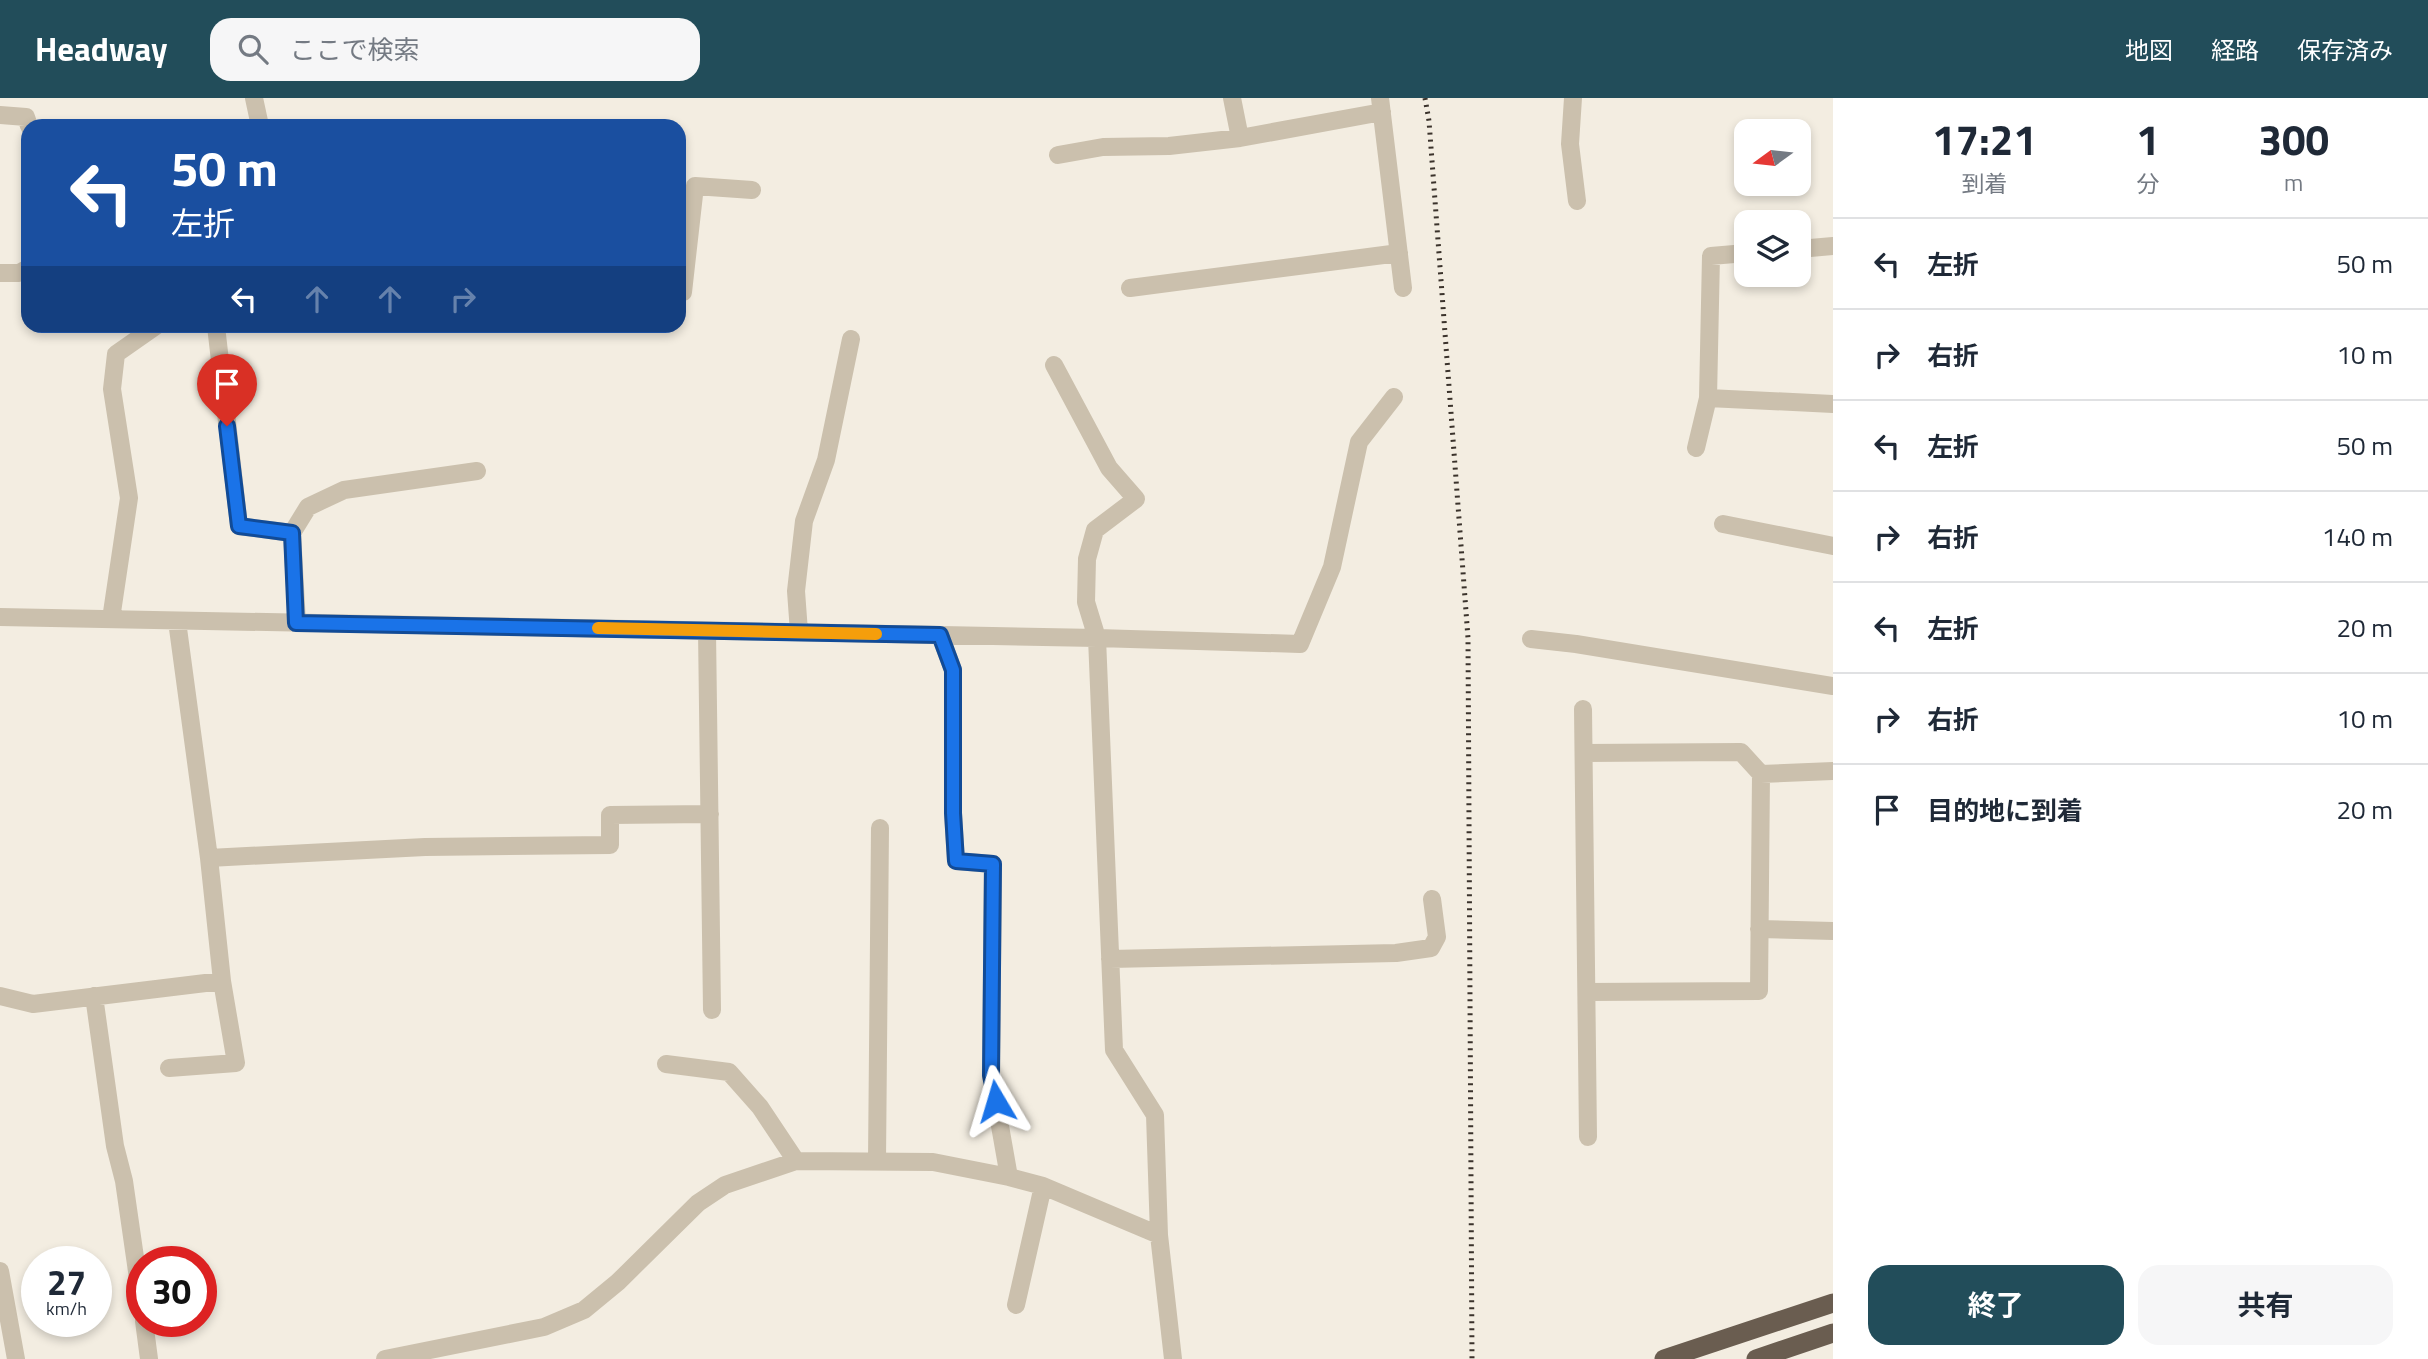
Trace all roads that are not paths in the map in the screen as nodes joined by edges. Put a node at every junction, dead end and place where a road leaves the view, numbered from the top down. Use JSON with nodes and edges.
{"nodes":[{"id":1,"x":254,"y":98,"type":"edge"},
{"id":2,"x":1232,"y":98,"type":"edge"},
{"id":3,"x":1573,"y":98,"type":"edge"},
{"id":4,"x":1381,"y":105,"type":"edge"},
{"id":5,"x":0,"y":115,"type":"edge"},
{"id":6,"x":27,"y":119,"type":"edge"},
{"id":7,"x":258,"y":119,"type":"edge"},
{"id":8,"x":1240,"y":138,"type":"junction"},
{"id":9,"x":1058,"y":155,"type":"dead end"},
{"id":10,"x":752,"y":190,"type":"dead end"},
{"id":11,"x":1577,"y":201,"type":"dead end"},
{"id":12,"x":1833,"y":246,"type":"edge"},
{"id":13,"x":1811,"y":248,"type":"edge"},
{"id":14,"x":1399,"y":253,"type":"junction"},
{"id":15,"x":1734,"y":254,"type":"edge"},
{"id":16,"x":686,"y":266,"type":"edge"},
{"id":17,"x":21,"y":272,"type":"edge"},
{"id":18,"x":0,"y":274,"type":"edge"},
{"id":19,"x":1130,"y":288,"type":"dead end"},
{"id":20,"x":1403,"y":288,"type":"dead end"},
{"id":21,"x":146,"y":333,"type":"edge"},
{"id":22,"x":217,"y":333,"type":"edge"},
{"id":23,"x":851,"y":339,"type":"dead end"},
{"id":24,"x":1054,"y":365,"type":"dead end"},
{"id":25,"x":1395,"y":397,"type":"dead end"},
{"id":26,"x":1709,"y":398,"type":"junction"},
{"id":27,"x":1833,"y":404,"type":"edge"},
{"id":28,"x":1696,"y":448,"type":"dead end"},
{"id":29,"x":477,"y":471,"type":"dead end"},
{"id":30,"x":1723,"y":524,"type":"dead end"},
{"id":31,"x":292,"y":533,"type":"junction"},
{"id":32,"x":1833,"y":546,"type":"edge"},
{"id":33,"x":0,"y":617,"type":"edge"},
{"id":34,"x":111,"y":619,"type":"junction"},
{"id":35,"x":177,"y":621,"type":"junction"},
{"id":36,"x":296,"y":623,"type":"junction"},
{"id":37,"x":707,"y":631,"type":"junction"},
{"id":38,"x":799,"y":632,"type":"junction"},
{"id":39,"x":940,"y":635,"type":"junction"},
{"id":40,"x":1097,"y":638,"type":"junction"},
{"id":41,"x":1531,"y":639,"type":"dead end"},
{"id":42,"x":1833,"y":686,"type":"edge"},
{"id":43,"x":1583,"y":709,"type":"dead end"},
{"id":44,"x":1584,"y":753,"type":"junction"},
{"id":45,"x":1833,"y":771,"type":"edge"},
{"id":46,"x":1761,"y":774,"type":"junction"},
{"id":47,"x":710,"y":814,"type":"junction"},
{"id":48,"x":880,"y":828,"type":"dead end"},
{"id":49,"x":209,"y":858,"type":"junction"},
{"id":50,"x":1432,"y":899,"type":"dead end"},
{"id":51,"x":1759,"y":929,"type":"junction"},
{"id":52,"x":1833,"y":932,"type":"edge"},
{"id":53,"x":1111,"y":959,"type":"junction"},
{"id":54,"x":222,"y":981,"type":"junction"},
{"id":55,"x":1587,"y":992,"type":"junction"},
{"id":56,"x":0,"y":996,"type":"edge"},
{"id":57,"x":94,"y":996,"type":"junction"},
{"id":58,"x":712,"y":1010,"type":"dead end"},
{"id":59,"x":666,"y":1064,"type":"dead end"},
{"id":60,"x":169,"y":1068,"type":"dead end"},
{"id":61,"x":1588,"y":1137,"type":"dead end"},
{"id":62,"x":796,"y":1161,"type":"junction"},
{"id":63,"x":877,"y":1161,"type":"junction"},
{"id":64,"x":1009,"y":1178,"type":"junction"},
{"id":65,"x":1043,"y":1186,"type":"junction"},
{"id":66,"x":1159,"y":1235,"type":"junction"},
{"id":67,"x":133,"y":1246,"type":"edge"},
{"id":68,"x":0,"y":1276,"type":"edge"},
{"id":69,"x":1833,"y":1303,"type":"edge"},
{"id":70,"x":1016,"y":1305,"type":"dead end"},
{"id":71,"x":1833,"y":1334,"type":"edge"},
{"id":72,"x":146,"y":1337,"type":"edge"},
{"id":73,"x":16,"y":1359,"type":"edge"},
{"id":74,"x":149,"y":1359,"type":"edge"},
{"id":75,"x":385,"y":1359,"type":"edge"},
{"id":76,"x":1173,"y":1359,"type":"edge"},
{"id":77,"x":1664,"y":1359,"type":"edge"},
{"id":78,"x":1756,"y":1359,"type":"edge"}],
"edges":[{"from":1,"to":7,"type":"street"},
{"from":2,"to":8,"type":"street"},
{"from":3,"to":11,"type":"street"},
{"from":4,"to":8,"type":"street"},
{"from":4,"to":14,"type":"street"},
{"from":5,"to":6,"type":"street"},
{"from":8,"to":9,"type":"street"},
{"from":10,"to":16,"type":"street"},
{"from":12,"to":13,"type":"street"},
{"from":14,"to":19,"type":"street"},
{"from":14,"to":20,"type":"street"},
{"from":15,"to":26,"type":"street"},
{"from":17,"to":18,"type":"street"},
{"from":21,"to":34,"type":"street"},
{"from":22,"to":31,"type":"street"},
{"from":23,"to":38,"type":"street"},
{"from":24,"to":40,"type":"street"},
{"from":25,"to":40,"type":"street"},
{"from":26,"to":27,"type":"street"},
{"from":26,"to":28,"type":"street"},
{"from":29,"to":31,"type":"street"},
{"from":30,"to":32,"type":"street"},
{"from":31,"to":36,"type":"street"},
{"from":33,"to":34,"type":"street"},
{"from":34,"to":35,"type":"street"},
{"from":35,"to":36,"type":"street"},
{"from":35,"to":49,"type":"street"},
{"from":36,"to":37,"type":"street"},
{"from":37,"to":38,"type":"street"},
{"from":37,"to":47,"type":"street"},
{"from":38,"to":39,"type":"street"},
{"from":39,"to":40,"type":"street"},
{"from":39,"to":64,"type":"street"},
{"from":40,"to":53,"type":"street"},
{"from":41,"to":42,"type":"street"},
{"from":43,"to":44,"type":"street"},
{"from":44,"to":46,"type":"street"},
{"from":44,"to":55,"type":"street"},
{"from":45,"to":46,"type":"street"},
{"from":46,"to":51,"type":"street"},
{"from":47,"to":49,"type":"street"},
{"from":47,"to":58,"type":"street"},
{"from":48,"to":63,"type":"street"},
{"from":49,"to":54,"type":"street"},
{"from":50,"to":53,"type":"street"},
{"from":51,"to":52,"type":"street"},
{"from":51,"to":55,"type":"street"},
{"from":53,"to":66,"type":"street"},
{"from":54,"to":57,"type":"street"},
{"from":54,"to":60,"type":"street"},
{"from":55,"to":61,"type":"street"},
{"from":56,"to":57,"type":"street"},
{"from":57,"to":67,"type":"street"},
{"from":59,"to":62,"type":"street"},
{"from":62,"to":63,"type":"street"},
{"from":62,"to":75,"type":"street"},
{"from":63,"to":64,"type":"street"},
{"from":64,"to":65,"type":"street"},
{"from":65,"to":66,"type":"street"},
{"from":65,"to":70,"type":"street"},
{"from":66,"to":76,"type":"street"},
{"from":68,"to":73,"type":"street"},
{"from":69,"to":77,"type":"highway"},
{"from":71,"to":78,"type":"highway"},
{"from":72,"to":74,"type":"street"}]}
